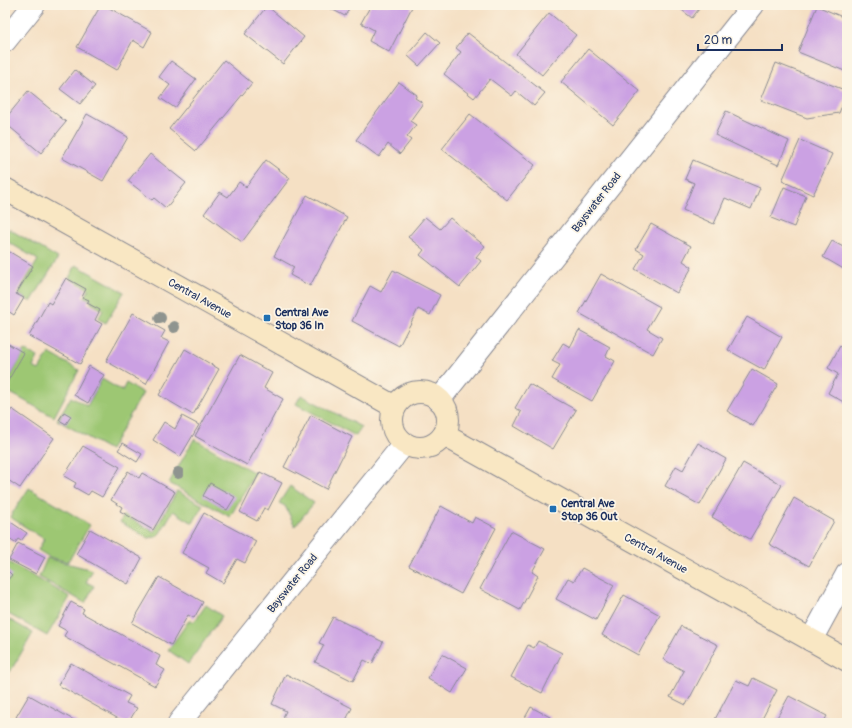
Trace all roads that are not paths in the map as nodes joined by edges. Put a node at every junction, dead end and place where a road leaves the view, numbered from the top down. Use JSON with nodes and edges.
{"nodes":[{"id":1,"x":34,"y":5,"type":"edge"},
{"id":2,"x":753,"y":5,"type":"edge"},
{"id":3,"x":5,"y":41,"type":"edge"},
{"id":4,"x":5,"y":189,"type":"edge"},
{"id":5,"x":439,"y":400,"type":"junction"},
{"id":6,"x":395,"y":407,"type":"junction"},
{"id":7,"x":444,"y":435,"type":"junction"},
{"id":8,"x":404,"y":444,"type":"junction"},
{"id":9,"x":847,"y":574,"type":"edge"},
{"id":10,"x":811,"y":640,"type":"junction"},
{"id":11,"x":847,"y":660,"type":"edge"},
{"id":12,"x":179,"y":723,"type":"edge"}],
"edges":[{"from":1,"to":3,"type":"street"},
{"from":2,"to":5,"type":"street","name":"Bayswater Road"},
{"from":4,"to":6,"type":"street","name":"Central Avenue"},
{"from":5,"to":6,"type":"street"},
{"from":5,"to":7,"type":"street"},
{"from":6,"to":8,"type":"street"},
{"from":7,"to":8,"type":"street"},
{"from":7,"to":10,"type":"street","name":"Central Avenue"},
{"from":8,"to":12,"type":"street","name":"Bayswater Road"},
{"from":9,"to":10,"type":"street"},
{"from":10,"to":11,"type":"street","name":"Central Avenue"}]}
